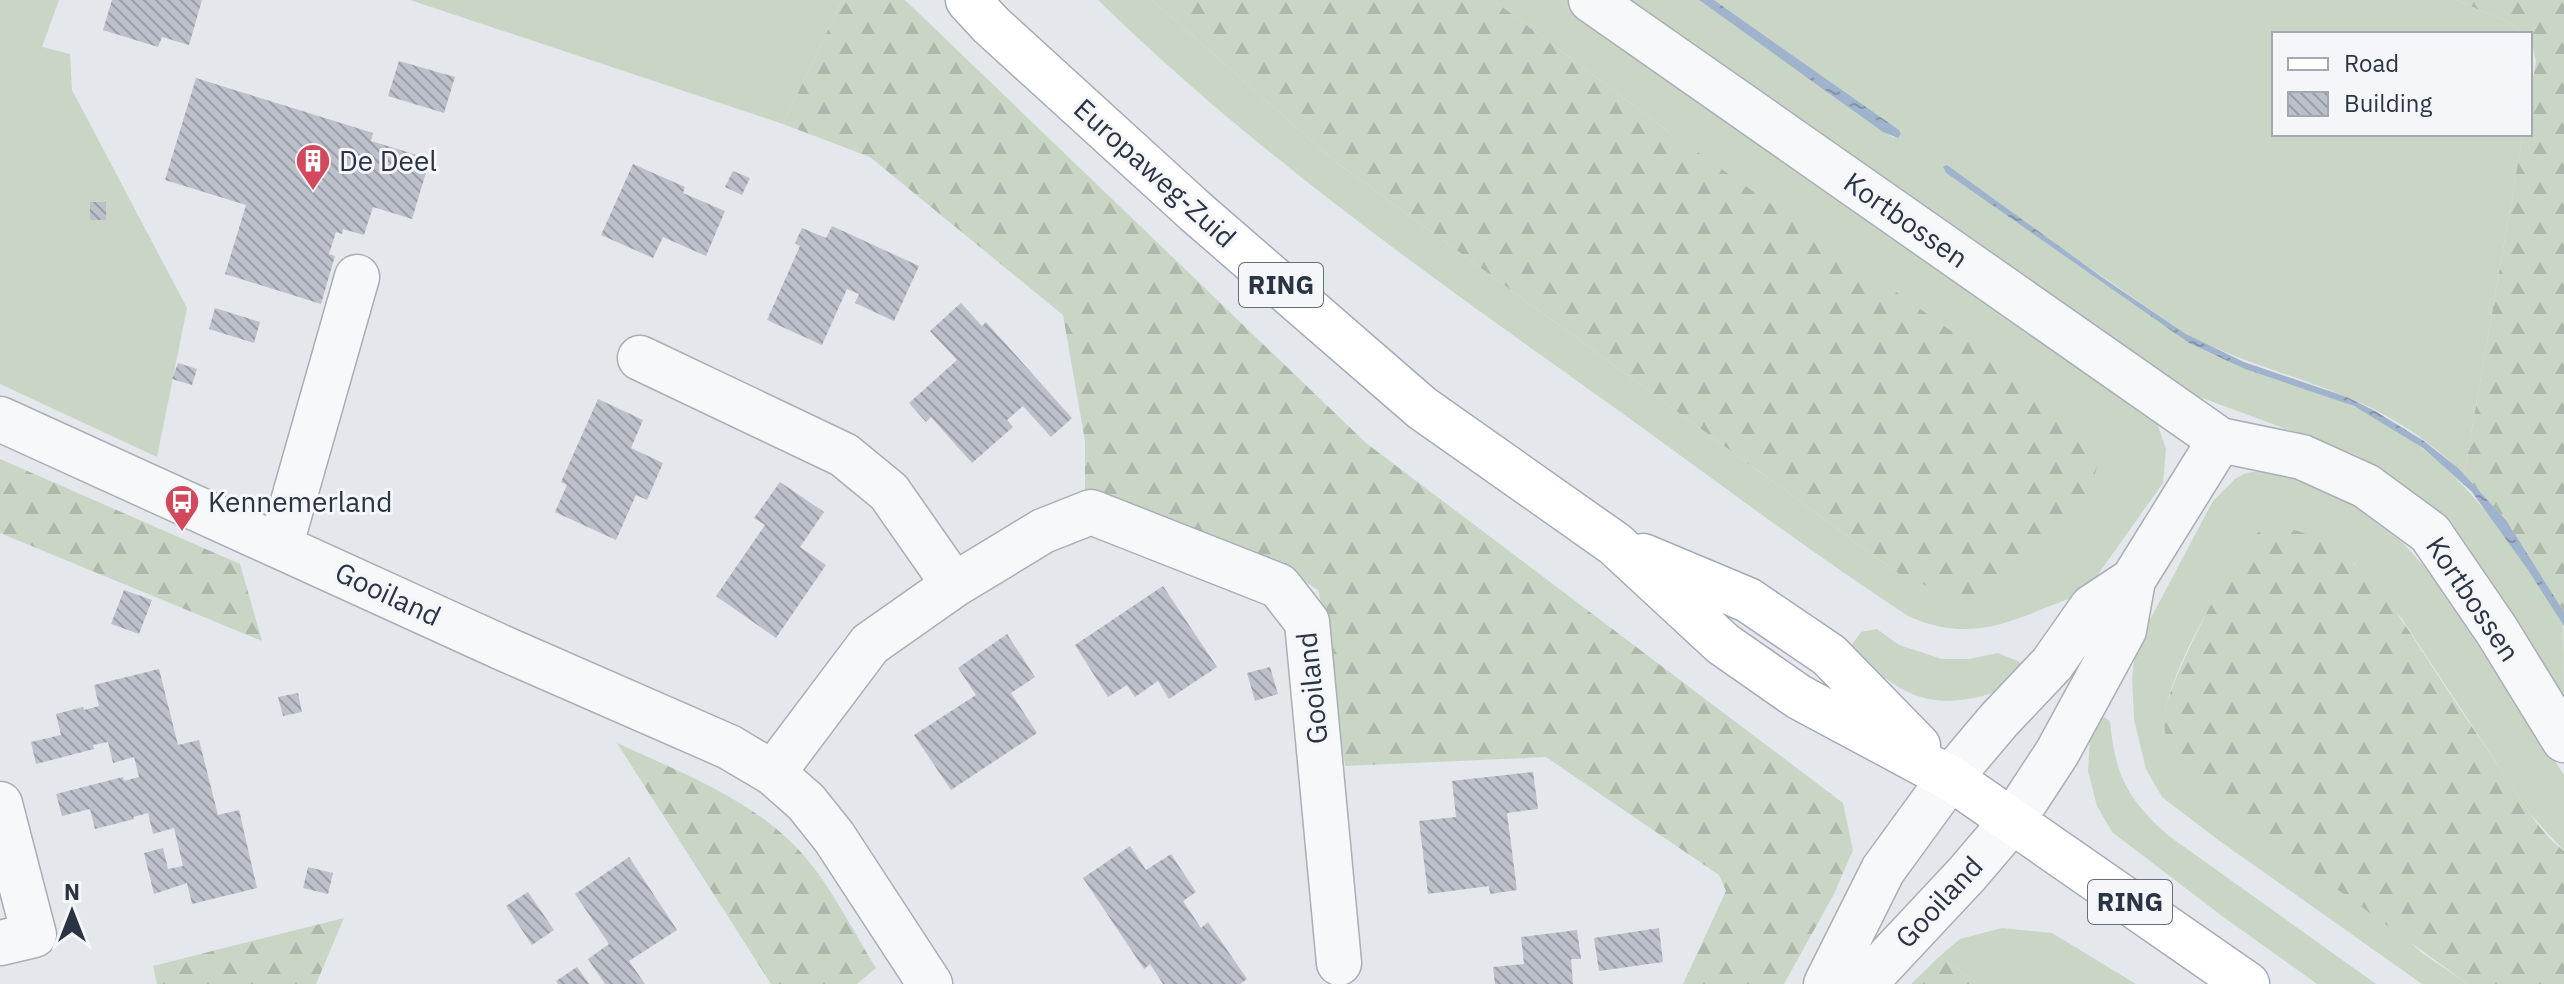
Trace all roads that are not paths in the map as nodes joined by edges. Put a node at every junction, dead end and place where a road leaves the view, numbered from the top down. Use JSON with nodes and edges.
{"nodes":[{"id":1,"x":968,"y":0,"type":"edge"},
{"id":2,"x":1591,"y":0,"type":"edge"},
{"id":3,"x":357,"y":277,"type":"dead end"},
{"id":4,"x":640,"y":358,"type":"dead end"},
{"id":5,"x":0,"y":419,"type":"edge"},
{"id":6,"x":2220,"y":440,"type":"junction"},
{"id":7,"x":281,"y":544,"type":"junction"},
{"id":8,"x":2133,"y":580,"type":"junction"},
{"id":9,"x":954,"y":585,"type":"junction"},
{"id":10,"x":2564,"y":740,"type":"edge"},
{"id":11,"x":773,"y":773,"type":"junction"},
{"id":12,"x":1950,"y":778,"type":"junction"},
{"id":13,"x":0,"y":804,"type":"edge"},
{"id":14,"x":2013,"y":820,"type":"junction"},
{"id":15,"x":0,"y":943,"type":"edge"},
{"id":16,"x":1339,"y":963,"type":"dead end"},
{"id":17,"x":919,"y":980,"type":"edge"},
{"id":18,"x":1826,"y":984,"type":"edge"},
{"id":19,"x":1864,"y":984,"type":"edge"},
{"id":20,"x":2247,"y":984,"type":"edge"}],
"edges":[{"from":1,"to":12,"type":"main road","name":"Europaweg-Zuid","number":"RING"},
{"from":2,"to":6,"type":"street","name":"Kortbossen"},
{"from":3,"to":7,"type":"street"},
{"from":4,"to":9,"type":"street"},
{"from":5,"to":7,"type":"street","name":"Gooiland"},
{"from":6,"to":8,"type":"street"},
{"from":6,"to":10,"type":"street","name":"Kortbossen"},
{"from":7,"to":11,"type":"street","name":"Gooiland"},
{"from":8,"to":12,"type":"street"},
{"from":8,"to":14,"type":"street"},
{"from":9,"to":11,"type":"street","name":"Gooiland"},
{"from":9,"to":16,"type":"street","name":"Gooiland"},
{"from":11,"to":17,"type":"street","name":"Gooiland"},
{"from":12,"to":14,"type":"main road","name":"Europaweg-Zuid","number":"RING"},
{"from":12,"to":18,"type":"street","name":"Gooiland"},
{"from":13,"to":15,"type":"street"},
{"from":14,"to":19,"type":"street","name":"Gooiland"},
{"from":14,"to":20,"type":"main road","name":"Europaweg-Zuid","number":"RING"}]}
